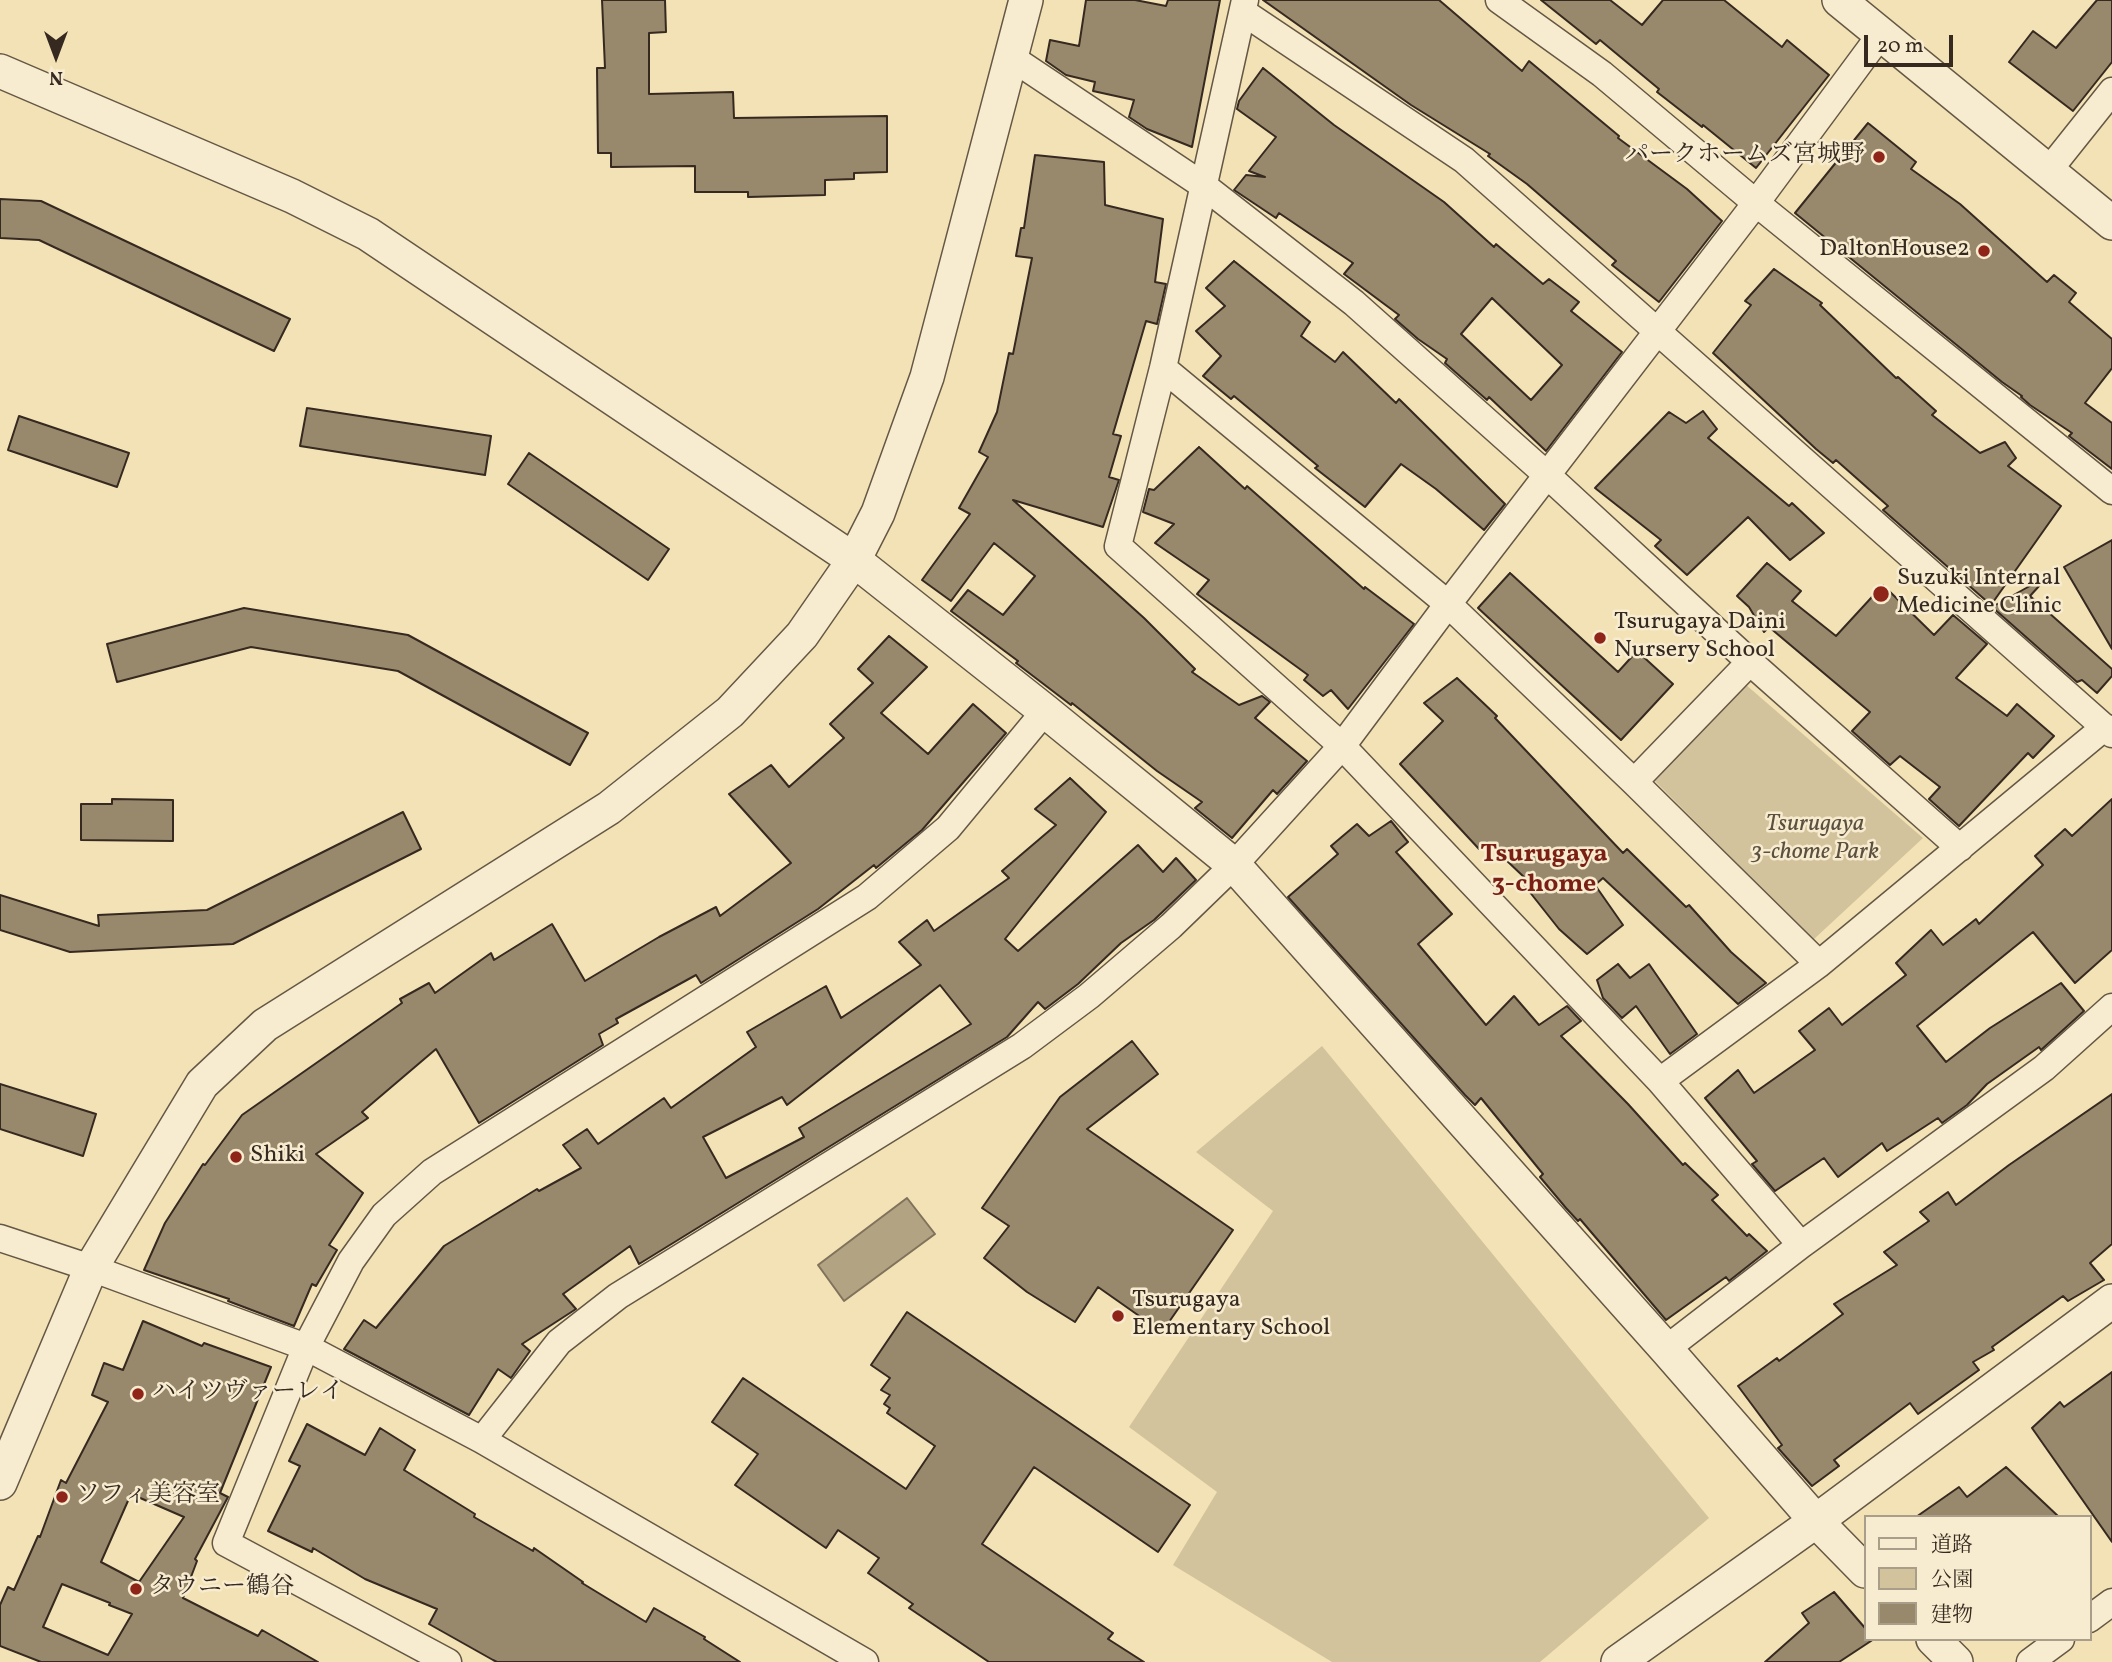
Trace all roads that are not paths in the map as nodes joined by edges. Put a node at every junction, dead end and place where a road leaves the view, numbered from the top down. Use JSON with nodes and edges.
{"nodes":[{"id":1,"x":1026,"y":0,"type":"edge"},
{"id":2,"x":1499,"y":0,"type":"edge"},
{"id":3,"x":1839,"y":0,"type":"edge"},
{"id":4,"x":1244,"y":6,"type":"edge"},
{"id":5,"x":1881,"y":34,"type":"junction"},
{"id":6,"x":1012,"y":58,"type":"junction"},
{"id":7,"x":0,"y":71,"type":"edge"},
{"id":8,"x":2112,"y":91,"type":"edge"},
{"id":9,"x":2049,"y":170,"type":"junction"},
{"id":10,"x":1204,"y":186,"type":"junction"},
{"id":11,"x":1756,"y":203,"type":"junction"},
{"id":12,"x":2112,"y":222,"type":"edge"},
{"id":13,"x":1658,"y":331,"type":"junction"},
{"id":14,"x":1163,"y":368,"type":"junction"},
{"id":15,"x":1547,"y":475,"type":"junction"},
{"id":16,"x":2112,"y":491,"type":"edge"},
{"id":17,"x":854,"y":560,"type":"junction"},
{"id":18,"x":1448,"y":604,"type":"junction"},
{"id":19,"x":1750,"y":662,"type":"junction"},
{"id":20,"x":1045,"y":711,"type":"junction"},
{"id":21,"x":2109,"y":730,"type":"edge"},
{"id":22,"x":1342,"y":746,"type":"junction"},
{"id":23,"x":1634,"y":782,"type":"junction"},
{"id":24,"x":1960,"y":848,"type":"junction"},
{"id":25,"x":1234,"y":866,"type":"junction"},
{"id":26,"x":1819,"y":964,"type":"junction"},
{"id":27,"x":2112,"y":1007,"type":"edge"},
{"id":28,"x":1660,"y":1081,"type":"junction"},
{"id":29,"x":0,"y":1238,"type":"edge"},
{"id":30,"x":1801,"y":1245,"type":"junction"},
{"id":31,"x":91,"y":1268,"type":"junction"},
{"id":32,"x":2112,"y":1301,"type":"edge"},
{"id":33,"x":306,"y":1347,"type":"junction"},
{"id":34,"x":1666,"y":1349,"type":"junction"},
{"id":35,"x":482,"y":1440,"type":"junction"},
{"id":36,"x":0,"y":1483,"type":"edge"},
{"id":37,"x":1815,"y":1521,"type":"junction"},
{"id":38,"x":1864,"y":1570,"type":"edge"},
{"id":39,"x":2112,"y":1602,"type":"edge"},
{"id":40,"x":2091,"y":1618,"type":"edge"},
{"id":41,"x":1935,"y":1641,"type":"edge"},
{"id":42,"x":2058,"y":1641,"type":"edge"},
{"id":43,"x":448,"y":1662,"type":"edge"},
{"id":44,"x":865,"y":1662,"type":"edge"},
{"id":45,"x":1618,"y":1662,"type":"edge"},
{"id":46,"x":1956,"y":1662,"type":"edge"},
{"id":47,"x":2030,"y":1662,"type":"edge"}],
"edges":[{"from":1,"to":6,"type":"street"},
{"from":2,"to":11,"type":"street"},
{"from":3,"to":5,"type":"street"},
{"from":4,"to":10,"type":"street"},
{"from":4,"to":13,"type":"street"},
{"from":5,"to":9,"type":"street"},
{"from":5,"to":11,"type":"street"},
{"from":6,"to":10,"type":"street"},
{"from":6,"to":17,"type":"street"},
{"from":7,"to":17,"type":"street"},
{"from":8,"to":9,"type":"street"},
{"from":9,"to":12,"type":"street"},
{"from":10,"to":14,"type":"street"},
{"from":10,"to":15,"type":"street"},
{"from":11,"to":13,"type":"street"},
{"from":11,"to":16,"type":"street"},
{"from":13,"to":15,"type":"street"},
{"from":13,"to":21,"type":"street"},
{"from":14,"to":18,"type":"street"},
{"from":14,"to":22,"type":"street"},
{"from":15,"to":18,"type":"street"},
{"from":15,"to":19,"type":"street"},
{"from":17,"to":20,"type":"street"},
{"from":17,"to":31,"type":"street"},
{"from":18,"to":22,"type":"street"},
{"from":18,"to":23,"type":"street"},
{"from":19,"to":23,"type":"street"},
{"from":19,"to":24,"type":"street"},
{"from":20,"to":25,"type":"street"},
{"from":20,"to":33,"type":"street"},
{"from":21,"to":24,"type":"street"},
{"from":22,"to":25,"type":"street"},
{"from":22,"to":28,"type":"street"},
{"from":23,"to":26,"type":"street"},
{"from":24,"to":26,"type":"street"},
{"from":25,"to":34,"type":"street"},
{"from":25,"to":35,"type":"street"},
{"from":26,"to":28,"type":"street"},
{"from":27,"to":30,"type":"street"},
{"from":28,"to":30,"type":"street"},
{"from":29,"to":31,"type":"street"},
{"from":30,"to":34,"type":"street"},
{"from":31,"to":33,"type":"street"},
{"from":31,"to":36,"type":"street"},
{"from":32,"to":37,"type":"street"},
{"from":33,"to":35,"type":"street"},
{"from":33,"to":43,"type":"street"},
{"from":34,"to":37,"type":"street"},
{"from":35,"to":44,"type":"street"},
{"from":37,"to":38,"type":"street"},
{"from":37,"to":45,"type":"street"},
{"from":39,"to":40,"type":"street"},
{"from":41,"to":46,"type":"street"},
{"from":42,"to":47,"type":"street"}]}
